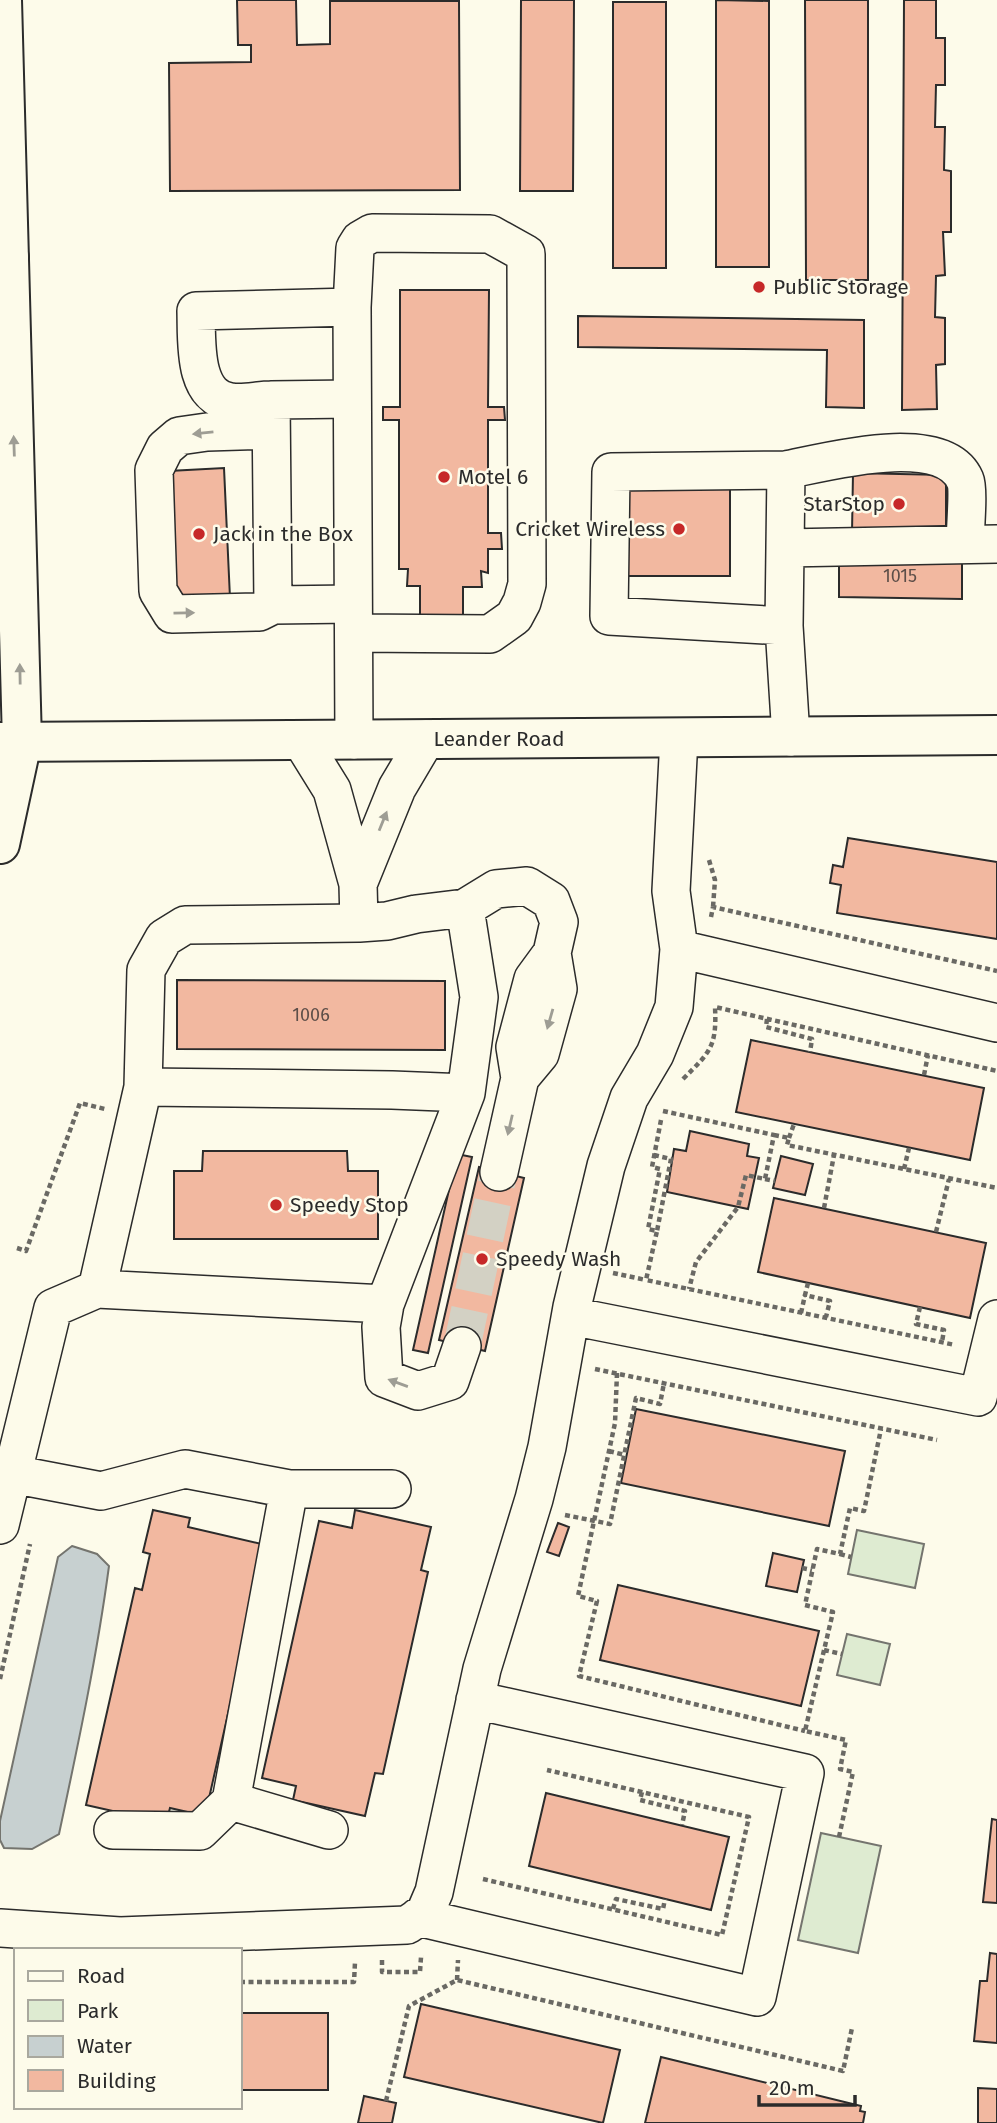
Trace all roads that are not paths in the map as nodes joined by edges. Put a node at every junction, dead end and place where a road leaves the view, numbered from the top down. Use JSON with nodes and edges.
{"nodes":[{"id":1,"x":10,"y":5,"type":"edge"},
{"id":2,"x":5,"y":243,"type":"edge"},
{"id":3,"x":352,"y":307,"type":"junction"},
{"id":4,"x":352,"y":399,"type":"junction"},
{"id":5,"x":271,"y":415,"type":"junction"},
{"id":6,"x":786,"y":470,"type":"junction"},
{"id":7,"x":981,"y":544,"type":"edge"},
{"id":8,"x":785,"y":548,"type":"junction"},
{"id":9,"x":273,"y":605,"type":"junction"},
{"id":10,"x":353,"y":618,"type":"junction"},
{"id":11,"x":783,"y":626,"type":"junction"},
{"id":12,"x":997,"y":735,"type":"edge"},
{"id":13,"x":791,"y":737,"type":"junction"},
{"id":14,"x":679,"y":738,"type":"junction"},
{"id":15,"x":426,"y":739,"type":"junction"},
{"id":16,"x":301,"y":740,"type":"junction"},
{"id":17,"x":354,"y":740,"type":"junction"},
{"id":18,"x":11,"y":742,"type":"edge"},
{"id":19,"x":0,"y":844,"type":"edge"},
{"id":20,"x":358,"y":884,"type":"junction"},
{"id":21,"x":464,"y":908,"type":"junction"},
{"id":22,"x":359,"y":923,"type":"junction"},
{"id":23,"x":679,"y":949,"type":"junction"},
{"id":24,"x":997,"y":1023,"type":"edge"},
{"id":25,"x":466,"y":1093,"type":"junction"},
{"id":26,"x":139,"y":1102,"type":"junction"},
{"id":27,"x":499,"y":1172,"type":"tunnel mouth"},
{"id":28,"x":97,"y":1290,"type":"junction"},
{"id":29,"x":385,"y":1304,"type":"junction"},
{"id":30,"x":570,"y":1316,"type":"junction"},
{"id":31,"x":997,"y":1319,"type":"edge"},
{"id":32,"x":462,"y":1346,"type":"tunnel mouth"},
{"id":33,"x":289,"y":1489,"type":"junction"},
{"id":34,"x":392,"y":1489,"type":"dead end"},
{"id":35,"x":10,"y":1504,"type":"edge"},
{"id":36,"x":475,"y":1700,"type":"junction"},
{"id":37,"x":231,"y":1801,"type":"junction"},
{"id":38,"x":113,"y":1830,"type":"dead end"},
{"id":39,"x":329,"y":1830,"type":"dead end"},
{"id":40,"x":418,"y":1917,"type":"junction"},
{"id":41,"x":0,"y":1928,"type":"edge"}],
"edges":[{"from":1,"to":2,"type":"main road"},
{"from":18,"to":2,"type":"main road","one_way":true},
{"from":3,"to":4,"type":"street"},
{"from":3,"to":5,"type":"street"},
{"from":3,"to":10,"type":"street"},
{"from":4,"to":5,"type":"street"},
{"from":4,"to":10,"type":"street"},
{"from":5,"to":9,"type":"street"},
{"from":5,"to":9,"type":"street","one_way":true},
{"from":6,"to":7,"type":"street"},
{"from":6,"to":8,"type":"street"},
{"from":6,"to":11,"type":"street"},
{"from":7,"to":8,"type":"street"},
{"from":8,"to":11,"type":"street"},
{"from":9,"to":10,"type":"street"},
{"from":10,"to":17,"type":"street"},
{"from":11,"to":13,"type":"street"},
{"from":12,"to":13,"type":"main road","name":"Leander Road"},
{"from":13,"to":14,"type":"main road","name":"Leander Road"},
{"from":14,"to":15,"type":"main road","name":"Leander Road"},
{"from":14,"to":23,"type":"street"},
{"from":15,"to":17,"type":"main road","name":"Leander Road"},
{"from":20,"to":15,"type":"street","one_way":true},
{"from":16,"to":17,"type":"main road","name":"Leander Road"},
{"from":16,"to":18,"type":"main road","name":"Leander Road"},
{"from":16,"to":20,"type":"street"},
{"from":18,"to":19,"type":"main road"},
{"from":20,"to":22,"type":"street"},
{"from":21,"to":22,"type":"street"},
{"from":21,"to":25,"type":"street"},
{"from":21,"to":27,"type":"street","one_way":true},
{"from":22,"to":26,"type":"street"},
{"from":23,"to":24,"type":"street"},
{"from":23,"to":30,"type":"street"},
{"from":25,"to":26,"type":"street"},
{"from":25,"to":29,"type":"street"},
{"from":26,"to":28,"type":"street"},
{"from":28,"to":29,"type":"street"},
{"from":28,"to":35,"type":"street"},
{"from":32,"to":29,"type":"street","one_way":true},
{"from":30,"to":31,"type":"street"},
{"from":30,"to":36,"type":"street"},
{"from":33,"to":34,"type":"street"},
{"from":33,"to":35,"type":"street"},
{"from":33,"to":37,"type":"street"},
{"from":36,"to":40,"type":"street"},
{"from":36,"to":40,"type":"street"},
{"from":37,"to":38,"type":"street"},
{"from":37,"to":39,"type":"street"},
{"from":40,"to":41,"type":"street"}]}
